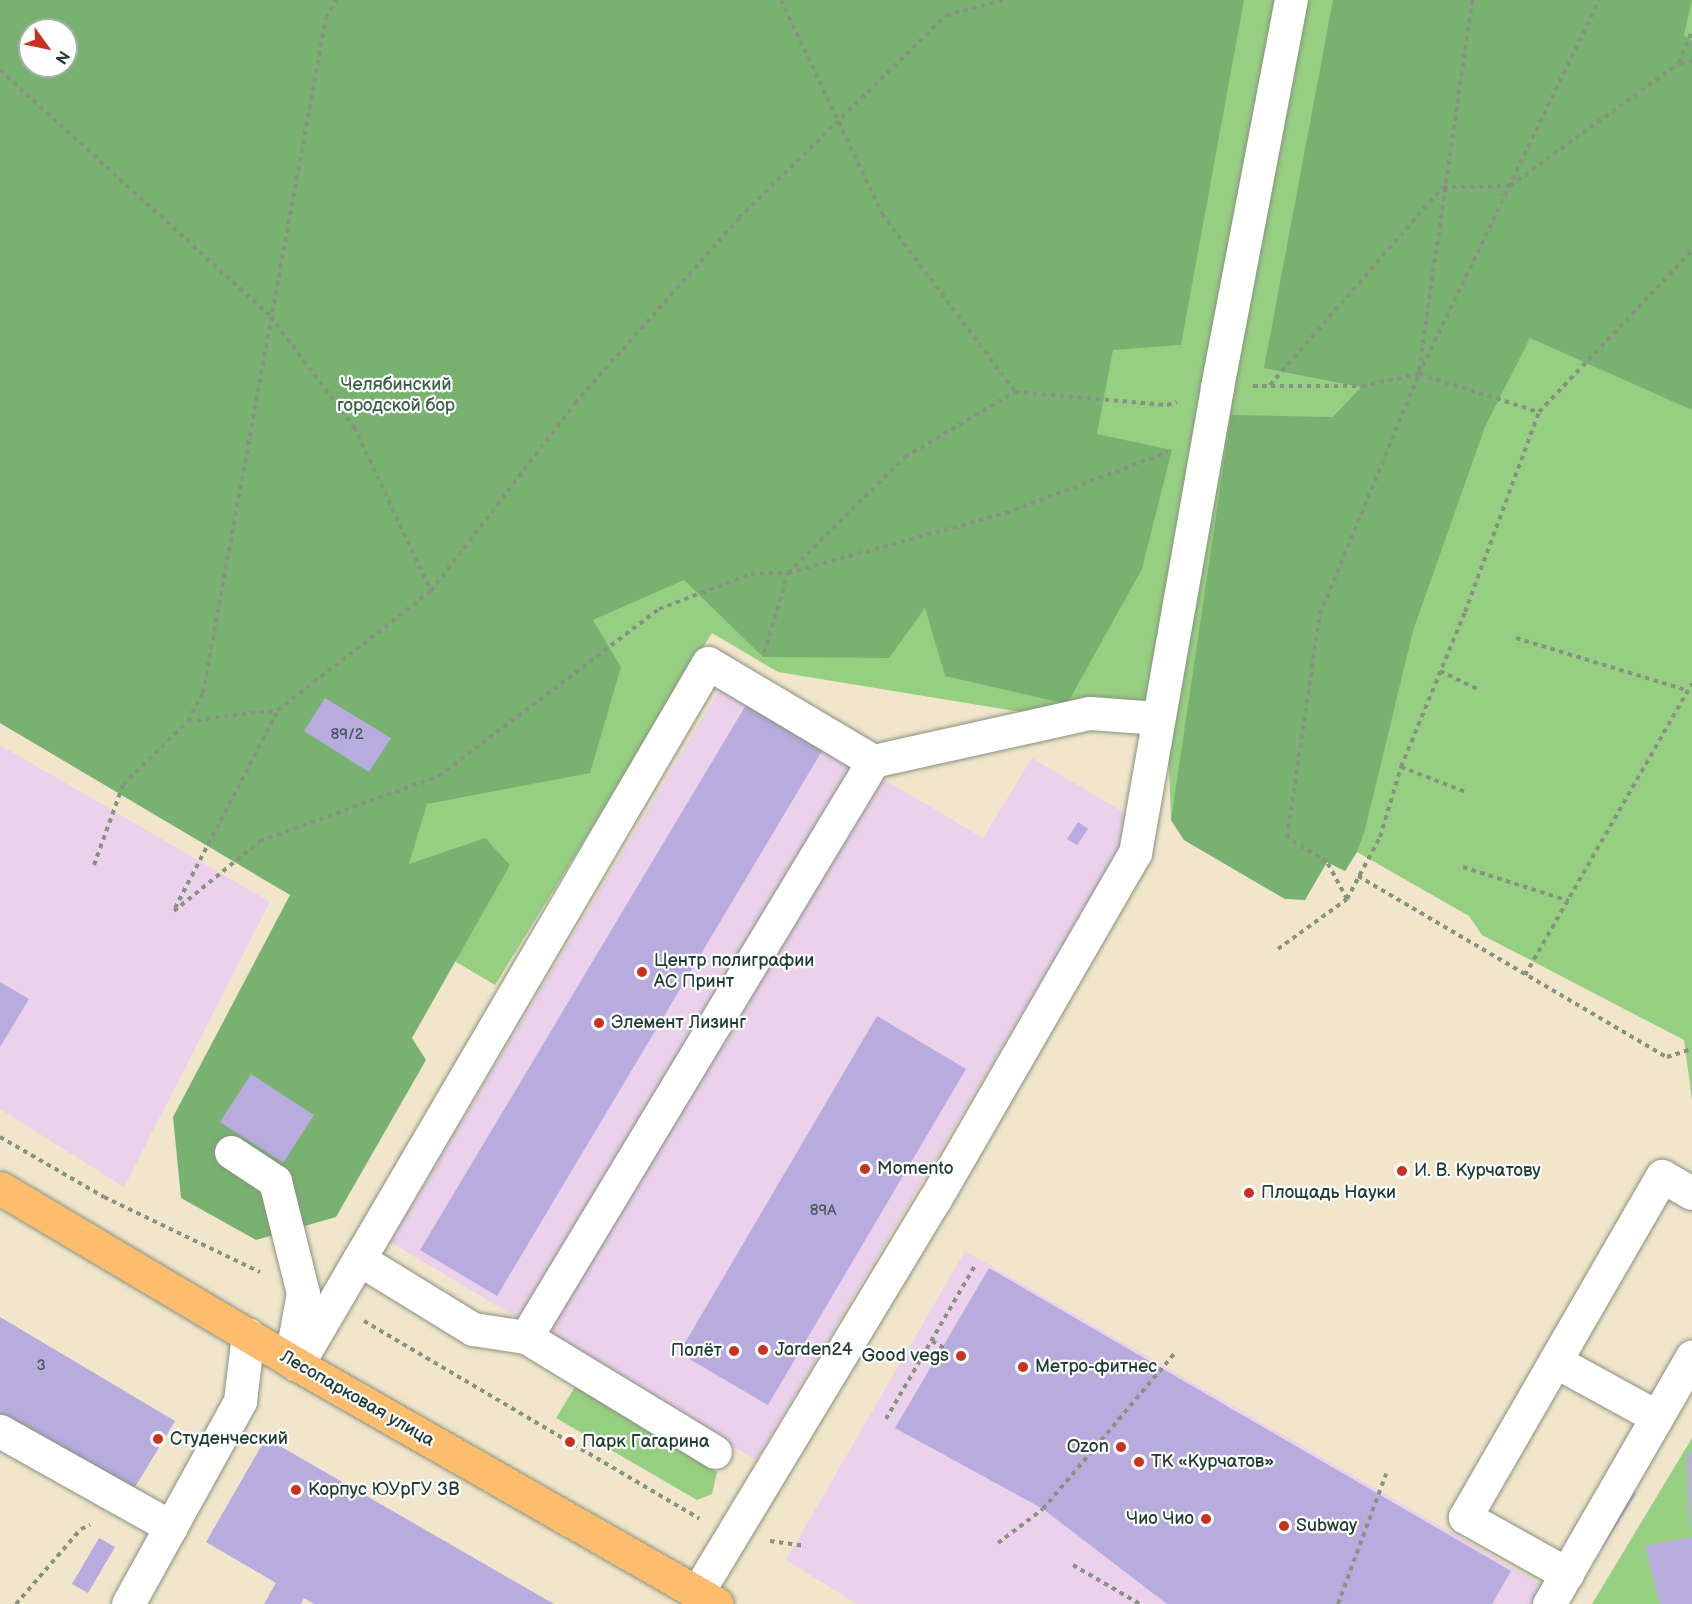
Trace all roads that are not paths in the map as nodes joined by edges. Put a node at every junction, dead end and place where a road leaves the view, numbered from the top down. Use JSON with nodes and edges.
{"nodes":[{"id":1,"x":1291,"y":0,"type":"edge"},
{"id":2,"x":1158,"y":718,"type":"junction"},
{"id":3,"x":873,"y":761,"type":"junction"},
{"id":4,"x":231,"y":1152,"type":"dead end"},
{"id":5,"x":0,"y":1188,"type":"edge"},
{"id":6,"x":1692,"y":1193,"type":"edge"},
{"id":7,"x":359,"y":1259,"type":"junction"},
{"id":8,"x":248,"y":1334,"type":"junction"},
{"id":9,"x":526,"y":1337,"type":"junction"},
{"id":10,"x":1692,"y":1356,"type":"edge"},
{"id":11,"x":1555,"y":1361,"type":"junction"},
{"id":12,"x":294,"y":1363,"type":"junction"},
{"id":13,"x":1657,"y":1417,"type":"junction"},
{"id":14,"x":0,"y":1431,"type":"edge"},
{"id":15,"x":715,"y":1452,"type":"dead end"},
{"id":16,"x":171,"y":1527,"type":"junction"},
{"id":17,"x":1567,"y":1574,"type":"junction"},
{"id":18,"x":707,"y":1599,"type":"edge"},
{"id":19,"x":128,"y":1604,"type":"edge"},
{"id":20,"x":1549,"y":1604,"type":"edge"}],
"edges":[{"from":1,"to":2,"type":"lane"},
{"from":2,"to":3,"type":"lane"},
{"from":2,"to":18,"type":"lane"},
{"from":3,"to":7,"type":"lane"},
{"from":3,"to":9,"type":"lane"},
{"from":4,"to":12,"type":"lane"},
{"from":5,"to":8,"type":"main road","name":"Лесопарковая улица"},
{"from":6,"to":11,"type":"lane"},
{"from":7,"to":9,"type":"lane"},
{"from":7,"to":12,"type":"lane"},
{"from":8,"to":12,"type":"main road","name":"Лесопарковая улица"},
{"from":8,"to":16,"type":"lane"},
{"from":9,"to":15,"type":"lane"},
{"from":10,"to":13,"type":"lane"},
{"from":11,"to":13,"type":"lane"},
{"from":11,"to":17,"type":"lane"},
{"from":12,"to":18,"type":"main road","name":"Лесопарковая улица"},
{"from":13,"to":17,"type":"lane"},
{"from":14,"to":16,"type":"lane"},
{"from":16,"to":19,"type":"lane"},
{"from":17,"to":20,"type":"lane"}]}
